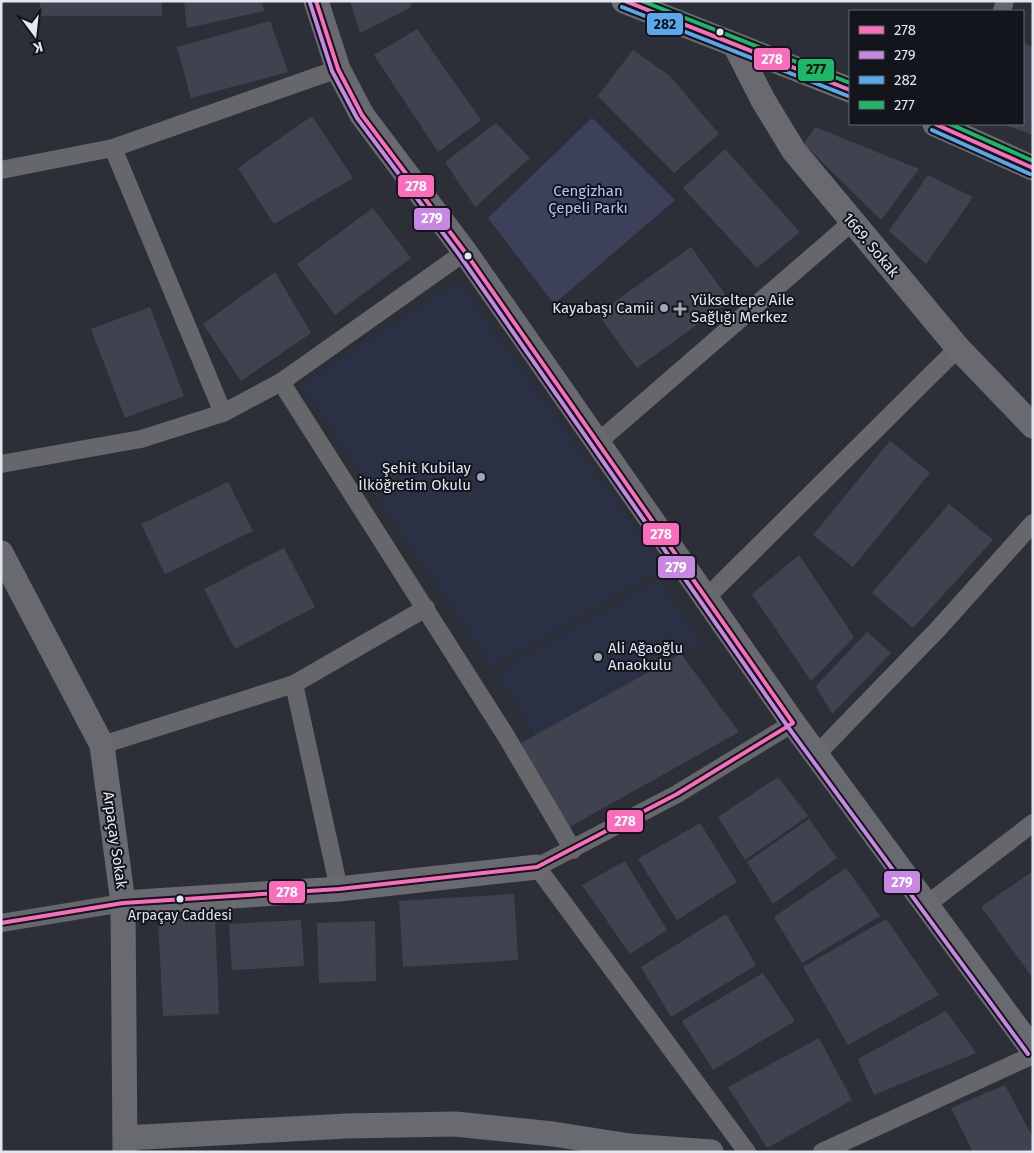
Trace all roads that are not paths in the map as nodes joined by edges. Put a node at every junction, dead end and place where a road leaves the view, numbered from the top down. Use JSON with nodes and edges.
{"nodes":[{"id":1,"x":316,"y":1,"type":"edge"},
{"id":2,"x":624,"y":1,"type":"edge"},
{"id":3,"x":735,"y":45,"type":"junction"},
{"id":4,"x":338,"y":69,"type":"junction"},
{"id":5,"x":849,"y":90,"type":"edge"},
{"id":6,"x":940,"y":125,"type":"edge"},
{"id":7,"x":962,"y":129,"type":"edge"},
{"id":8,"x":113,"y":148,"type":"junction"},
{"id":9,"x":1033,"y":168,"type":"edge"},
{"id":10,"x":1,"y":170,"type":"edge"},
{"id":11,"x":852,"y":222,"type":"junction"},
{"id":12,"x":465,"y":252,"type":"junction"},
{"id":13,"x":958,"y":348,"type":"junction"},
{"id":14,"x":281,"y":382,"type":"junction"},
{"id":15,"x":223,"y":413,"type":"junction"},
{"id":16,"x":1033,"y":426,"type":"edge"},
{"id":17,"x":597,"y":443,"type":"junction"},
{"id":18,"x":1,"y":464,"type":"edge"},
{"id":19,"x":1033,"y":523,"type":"edge"},
{"id":20,"x":1,"y":553,"type":"edge"},
{"id":21,"x":706,"y":598,"type":"junction"},
{"id":22,"x":426,"y":608,"type":"junction"},
{"id":23,"x":294,"y":684,"type":"junction"},
{"id":24,"x":793,"y":723,"type":"junction"},
{"id":25,"x":102,"y":745,"type":"junction"},
{"id":26,"x":816,"y":755,"type":"junction"},
{"id":27,"x":1033,"y":823,"type":"edge"},
{"id":28,"x":573,"y":850,"type":"junction"},
{"id":29,"x":537,"y":867,"type":"junction"},
{"id":30,"x":339,"y":889,"type":"junction"},
{"id":31,"x":123,"y":903,"type":"junction"},
{"id":32,"x":925,"y":906,"type":"junction"},
{"id":33,"x":1,"y":923,"type":"edge"},
{"id":34,"x":1033,"y":1050,"type":"edge"},
{"id":35,"x":1033,"y":1055,"type":"edge"},
{"id":36,"x":125,"y":1145,"type":"edge"},
{"id":37,"x":629,"y":1149,"type":"edge"},
{"id":38,"x":711,"y":1152,"type":"edge"},
{"id":39,"x":748,"y":1152,"type":"edge"},
{"id":40,"x":822,"y":1152,"type":"edge"}],
"edges":[{"from":1,"to":4,"type":"street"},
{"from":2,"to":3,"type":"street"},
{"from":3,"to":5,"type":"street"},
{"from":3,"to":11,"type":"street","name":"1669. Sokak"},
{"from":4,"to":8,"type":"street"},
{"from":4,"to":12,"type":"street"},
{"from":6,"to":7,"type":"street"},
{"from":7,"to":9,"type":"street"},
{"from":8,"to":10,"type":"street"},
{"from":8,"to":15,"type":"street"},
{"from":11,"to":13,"type":"street","name":"1669. Sokak"},
{"from":11,"to":17,"type":"street"},
{"from":12,"to":14,"type":"street"},
{"from":12,"to":17,"type":"street"},
{"from":13,"to":16,"type":"street","name":"1669. Sokak"},
{"from":13,"to":21,"type":"street"},
{"from":14,"to":15,"type":"street"},
{"from":14,"to":22,"type":"street"},
{"from":15,"to":18,"type":"street"},
{"from":17,"to":21,"type":"street"},
{"from":19,"to":26,"type":"street"},
{"from":20,"to":25,"type":"street","name":"Arpaçay Sokak"},
{"from":21,"to":24,"type":"street"},
{"from":22,"to":23,"type":"street"},
{"from":22,"to":28,"type":"street"},
{"from":23,"to":25,"type":"street"},
{"from":23,"to":30,"type":"street"},
{"from":24,"to":26,"type":"street"},
{"from":24,"to":28,"type":"street"},
{"from":25,"to":31,"type":"street","name":"Arpaçay Sokak"},
{"from":26,"to":32,"type":"street"},
{"from":27,"to":32,"type":"street"},
{"from":28,"to":29,"type":"street"},
{"from":29,"to":30,"type":"street"},
{"from":29,"to":39,"type":"street"},
{"from":30,"to":31,"type":"street"},
{"from":31,"to":33,"type":"street"},
{"from":31,"to":36,"type":"street","name":"Arpaçay Sokak"},
{"from":32,"to":34,"type":"street"},
{"from":35,"to":40,"type":"street"},
{"from":36,"to":37,"type":"street"},
{"from":37,"to":38,"type":"street"}]}
